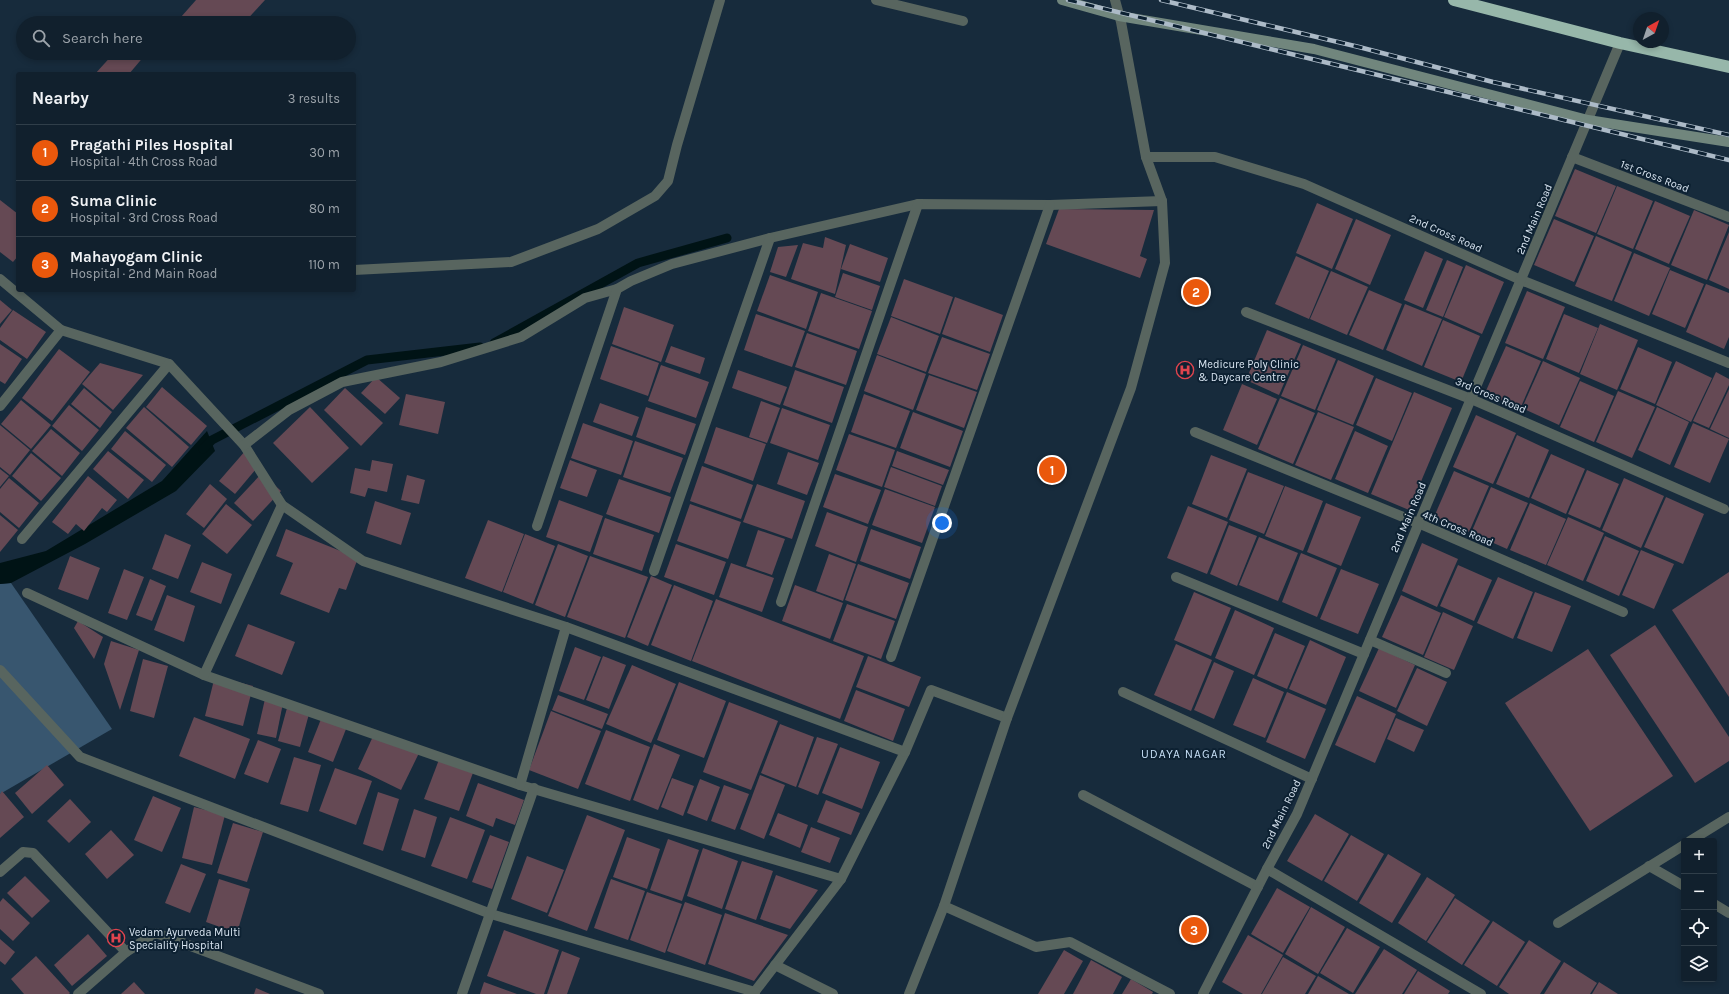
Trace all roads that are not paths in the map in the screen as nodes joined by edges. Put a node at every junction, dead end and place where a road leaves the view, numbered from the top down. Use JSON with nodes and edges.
{"nodes":[{"id":1,"x":720,"y":0,"type":"edge"},
{"id":2,"x":876,"y":0,"type":"edge"},
{"id":3,"x":1062,"y":0,"type":"edge"},
{"id":4,"x":1115,"y":0,"type":"edge"},
{"id":5,"x":1454,"y":0,"type":"edge"},
{"id":6,"x":1119,"y":16,"type":"junction"},
{"id":7,"x":963,"y":21,"type":"dead end"},
{"id":8,"x":1620,"y":43,"type":"junction"},
{"id":9,"x":1729,"y":67,"type":"edge"},
{"id":10,"x":1588,"y":120,"type":"junction"},
{"id":11,"x":1729,"y":142,"type":"edge"},
{"id":12,"x":1146,"y":157,"type":"junction"},
{"id":13,"x":1572,"y":157,"type":"junction"},
{"id":14,"x":1162,"y":202,"type":"junction"},
{"id":15,"x":918,"y":204,"type":"junction"},
{"id":16,"x":1050,"y":205,"type":"junction"},
{"id":17,"x":1729,"y":217,"type":"edge"},
{"id":18,"x":770,"y":238,"type":"junction"},
{"id":19,"x":356,"y":270,"type":"edge"},
{"id":20,"x":0,"y":279,"type":"edge"},
{"id":21,"x":1521,"y":280,"type":"junction"},
{"id":22,"x":617,"y":290,"type":"junction"},
{"id":23,"x":1246,"y":312,"type":"dead end"},
{"id":24,"x":61,"y":330,"type":"junction"},
{"id":25,"x":1729,"y":363,"type":"edge"},
{"id":26,"x":169,"y":364,"type":"junction"},
{"id":27,"x":1471,"y":399,"type":"junction"},
{"id":28,"x":0,"y":406,"type":"edge"},
{"id":29,"x":1195,"y":432,"type":"dead end"},
{"id":30,"x":243,"y":443,"type":"junction"},
{"id":31,"x":282,"y":505,"type":"junction"},
{"id":32,"x":1724,"y":510,"type":"dead end"},
{"id":33,"x":1418,"y":523,"type":"junction"},
{"id":34,"x":537,"y":526,"type":"dead end"},
{"id":35,"x":22,"y":539,"type":"dead end"},
{"id":36,"x":654,"y":571,"type":"dead end"},
{"id":37,"x":1176,"y":577,"type":"dead end"},
{"id":38,"x":27,"y":593,"type":"dead end"},
{"id":39,"x":781,"y":602,"type":"dead end"},
{"id":40,"x":1623,"y":612,"type":"dead end"},
{"id":41,"x":566,"y":627,"type":"junction"},
{"id":42,"x":1370,"y":640,"type":"junction"},
{"id":43,"x":1364,"y":654,"type":"junction"},
{"id":44,"x":891,"y":657,"type":"dead end"},
{"id":45,"x":0,"y":670,"type":"edge"},
{"id":46,"x":1446,"y":673,"type":"dead end"},
{"id":47,"x":204,"y":675,"type":"junction"},
{"id":48,"x":1123,"y":692,"type":"dead end"},
{"id":49,"x":1007,"y":718,"type":"junction"},
{"id":50,"x":905,"y":752,"type":"junction"},
{"id":51,"x":1312,"y":779,"type":"junction"},
{"id":52,"x":520,"y":785,"type":"junction"},
{"id":53,"x":534,"y":788,"type":"junction"},
{"id":54,"x":1083,"y":794,"type":"dead end"},
{"id":55,"x":1729,"y":817,"type":"edge"},
{"id":56,"x":1695,"y":838,"type":"edge"},
{"id":57,"x":1681,"y":847,"type":"edge"},
{"id":58,"x":1649,"y":866,"type":"junction"},
{"id":59,"x":1267,"y":869,"type":"junction"},
{"id":60,"x":0,"y":872,"type":"edge"},
{"id":61,"x":841,"y":879,"type":"junction"},
{"id":62,"x":1681,"y":884,"type":"edge"},
{"id":63,"x":1258,"y":887,"type":"junction"},
{"id":64,"x":944,"y":906,"type":"junction"},
{"id":65,"x":1717,"y":906,"type":"edge"},
{"id":66,"x":1729,"y":913,"type":"edge"},
{"id":67,"x":491,"y":914,"type":"junction"},
{"id":68,"x":1558,"y":923,"type":"dead end"},
{"id":69,"x":126,"y":952,"type":"junction"},
{"id":70,"x":775,"y":965,"type":"junction"},
{"id":71,"x":754,"y":993,"type":"edge"},
{"id":72,"x":1207,"y":993,"type":"edge"},
{"id":73,"x":78,"y":994,"type":"edge"},
{"id":74,"x":319,"y":994,"type":"edge"},
{"id":75,"x":462,"y":994,"type":"edge"},
{"id":76,"x":833,"y":994,"type":"edge"},
{"id":77,"x":909,"y":994,"type":"edge"},
{"id":78,"x":1170,"y":994,"type":"edge"},
{"id":79,"x":1482,"y":994,"type":"edge"}],
"edges":[{"from":1,"to":19,"type":"street"},
{"from":2,"to":7,"type":"street"},
{"from":3,"to":6,"type":"street"},
{"from":4,"to":6,"type":"street"},
{"from":5,"to":8,"type":"highway"},
{"from":6,"to":10,"type":"street"},
{"from":6,"to":12,"type":"street"},
{"from":8,"to":9,"type":"highway"},
{"from":8,"to":10,"type":"street","name":"2nd Main Road"},
{"from":10,"to":11,"type":"street"},
{"from":10,"to":13,"type":"street","name":"2nd Main Road"},
{"from":12,"to":14,"type":"street"},
{"from":12,"to":21,"type":"street","name":"2nd Cross Road"},
{"from":13,"to":17,"type":"street","name":"1st Cross Road"},
{"from":13,"to":21,"type":"street","name":"2nd Main Road"},
{"from":14,"to":16,"type":"street"},
{"from":14,"to":49,"type":"street"},
{"from":15,"to":16,"type":"street"},
{"from":15,"to":18,"type":"street"},
{"from":15,"to":39,"type":"street"},
{"from":16,"to":44,"type":"street"},
{"from":18,"to":22,"type":"street"},
{"from":18,"to":36,"type":"street"},
{"from":20,"to":24,"type":"street"},
{"from":21,"to":25,"type":"street","name":"2nd Cross Road"},
{"from":21,"to":27,"type":"street","name":"2nd Main Road"},
{"from":22,"to":30,"type":"street"},
{"from":22,"to":34,"type":"street"},
{"from":23,"to":27,"type":"street","name":"3rd Cross Road"},
{"from":24,"to":26,"type":"street"},
{"from":24,"to":28,"type":"street"},
{"from":26,"to":30,"type":"street"},
{"from":26,"to":35,"type":"street"},
{"from":27,"to":32,"type":"street","name":"3rd Cross Road"},
{"from":27,"to":33,"type":"street","name":"2nd Main Road"},
{"from":29,"to":33,"type":"street","name":"4th Cross Road"},
{"from":30,"to":31,"type":"street"},
{"from":31,"to":41,"type":"street"},
{"from":31,"to":47,"type":"street"},
{"from":33,"to":40,"type":"street","name":"4th Cross Road"},
{"from":33,"to":42,"type":"street","name":"2nd Main Road"},
{"from":37,"to":43,"type":"street"},
{"from":38,"to":47,"type":"street"},
{"from":41,"to":50,"type":"street"},
{"from":41,"to":52,"type":"street"},
{"from":42,"to":43,"type":"street","name":"2nd Main Road"},
{"from":42,"to":46,"type":"street"},
{"from":43,"to":51,"type":"street","name":"2nd Main Road"},
{"from":45,"to":67,"type":"street"},
{"from":47,"to":52,"type":"street"},
{"from":48,"to":51,"type":"street"},
{"from":49,"to":50,"type":"street"},
{"from":49,"to":64,"type":"street"},
{"from":50,"to":61,"type":"street"},
{"from":51,"to":59,"type":"street","name":"2nd Main Road"},
{"from":52,"to":53,"type":"street"},
{"from":53,"to":61,"type":"street"},
{"from":53,"to":67,"type":"street"},
{"from":54,"to":63,"type":"street"},
{"from":55,"to":56,"type":"street"},
{"from":57,"to":58,"type":"street"},
{"from":58,"to":62,"type":"street"},
{"from":58,"to":68,"type":"street"},
{"from":59,"to":63,"type":"street","name":"2nd Main Road"},
{"from":59,"to":79,"type":"street"},
{"from":60,"to":69,"type":"street"},
{"from":61,"to":70,"type":"street"},
{"from":63,"to":72,"type":"street","name":"2nd Main Road"},
{"from":64,"to":77,"type":"street"},
{"from":64,"to":78,"type":"street"},
{"from":65,"to":66,"type":"street"},
{"from":67,"to":71,"type":"street"},
{"from":67,"to":75,"type":"street"},
{"from":69,"to":73,"type":"street"},
{"from":69,"to":74,"type":"street"},
{"from":70,"to":71,"type":"street"},
{"from":70,"to":76,"type":"street"}]}
